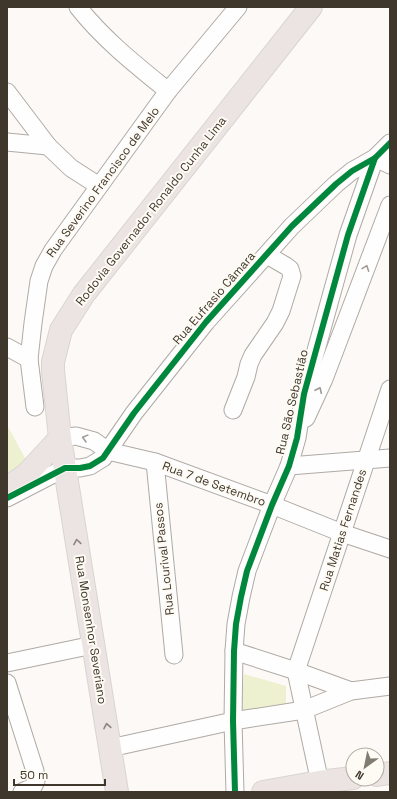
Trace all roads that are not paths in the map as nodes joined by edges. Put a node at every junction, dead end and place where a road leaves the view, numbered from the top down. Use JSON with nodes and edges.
{"nodes":[{"id":1,"x":78,"y":7,"type":"edge"},
{"id":2,"x":237,"y":7,"type":"edge"},
{"id":3,"x":311,"y":7,"type":"edge"},
{"id":4,"x":168,"y":91,"type":"junction"},
{"id":5,"x":7,"y":92,"type":"edge"},
{"id":6,"x":7,"y":142,"type":"edge"},
{"id":7,"x":390,"y":143,"type":"edge"},
{"id":8,"x":48,"y":146,"type":"junction"},
{"id":9,"x":382,"y":162,"type":"edge"},
{"id":10,"x":99,"y":186,"type":"junction"},
{"id":11,"x":390,"y":205,"type":"edge"},
{"id":12,"x":267,"y":255,"type":"junction"},
{"id":13,"x":7,"y":347,"type":"edge"},
{"id":14,"x":29,"y":359,"type":"junction"},
{"id":15,"x":390,"y":390,"type":"edge"},
{"id":16,"x":35,"y":407,"type":"dead end"},
{"id":17,"x":233,"y":410,"type":"dead end"},
{"id":18,"x":383,"y":430,"type":"edge"},
{"id":19,"x":60,"y":438,"type":"junction"},
{"id":20,"x":297,"y":438,"type":"junction"},
{"id":21,"x":108,"y":451,"type":"junction"},
{"id":22,"x":390,"y":458,"type":"edge"},
{"id":23,"x":366,"y":460,"type":"junction"},
{"id":24,"x":155,"y":462,"type":"junction"},
{"id":25,"x":288,"y":466,"type":"junction"},
{"id":26,"x":65,"y":468,"type":"junction"},
{"id":27,"x":7,"y":488,"type":"edge"},
{"id":28,"x":7,"y":498,"type":"edge"},
{"id":29,"x":272,"y":505,"type":"junction"},
{"id":30,"x":342,"y":533,"type":"junction"},
{"id":31,"x":390,"y":549,"type":"edge"},
{"id":32,"x":93,"y":645,"type":"junction"},
{"id":33,"x":234,"y":651,"type":"junction"},
{"id":34,"x":174,"y":655,"type":"dead end"},
{"id":35,"x":7,"y":663,"type":"edge"},
{"id":36,"x":296,"y":671,"type":"junction"},
{"id":37,"x":7,"y":683,"type":"edge"},
{"id":38,"x":390,"y":686,"type":"edge"},
{"id":39,"x":351,"y":691,"type":"junction"},
{"id":40,"x":304,"y":710,"type":"junction"},
{"id":41,"x":233,"y":721,"type":"junction"},
{"id":42,"x":110,"y":748,"type":"junction"},
{"id":43,"x":345,"y":780,"type":"edge"},
{"id":44,"x":321,"y":787,"type":"edge"},
{"id":45,"x":22,"y":792,"type":"edge"},
{"id":46,"x":117,"y":792,"type":"edge"},
{"id":47,"x":235,"y":792,"type":"edge"},
{"id":48,"x":263,"y":792,"type":"edge"}],
"edges":[{"from":1,"to":4,"type":"street"},
{"from":2,"to":4,"type":"street","name":"Rua Severino Francisco de Melo"},
{"from":3,"to":19,"type":"main road","name":"Rodovia Governador Ronaldo Cunha Lima"},
{"from":4,"to":10,"type":"street","name":"Rua Severino Francisco de Melo"},
{"from":5,"to":8,"type":"street"},
{"from":6,"to":8,"type":"street"},
{"from":7,"to":9,"type":"street","name":"Rua Eufrasio Câmara"},
{"from":8,"to":10,"type":"street"},
{"from":9,"to":12,"type":"street","name":"Rua Eufrasio Câmara"},
{"from":9,"to":20,"type":"street","name":"Rua São Sebastião"},
{"from":10,"to":14,"type":"street","name":"Rua Severino Francisco de Melo"},
{"from":20,"to":11,"type":"street","name":"Rua São Sebastião","one_way":true},
{"from":12,"to":17,"type":"street"},
{"from":12,"to":21,"type":"street","name":"Rua Eufrasio Câmara"},
{"from":13,"to":14,"type":"street"},
{"from":14,"to":16,"type":"street","name":"Rua Severino Francisco de Melo"},
{"from":15,"to":18,"type":"street","name":"Rua Matias Fernandes"},
{"from":18,"to":23,"type":"street","name":"Rua Matias Fernandes"},
{"from":21,"to":19,"type":"street","name":"Rua 7 de Setembro","one_way":true},
{"from":19,"to":26,"type":"main road","name":"Rodovia Governador Ronaldo Cunha Lima"},
{"from":19,"to":27,"type":"main road"},
{"from":20,"to":25,"type":"street","name":"Rua São Sebastião"},
{"from":21,"to":24,"type":"street","name":"Rua 7 de Setembro"},
{"from":21,"to":26,"type":"street","name":"Rua Eufrasio Câmara"},
{"from":22,"to":23,"type":"street"},
{"from":23,"to":25,"type":"street"},
{"from":23,"to":30,"type":"street","name":"Rua Matias Fernandes"},
{"from":24,"to":29,"type":"street","name":"Rua 7 de Setembro"},
{"from":24,"to":34,"type":"street","name":"Rua Lourival Passos"},
{"from":25,"to":29,"type":"street","name":"Rua São Sebastião"},
{"from":26,"to":28,"type":"street"},
{"from":32,"to":26,"type":"main road","name":"Rua Monsenhor Severiano","one_way":true},
{"from":29,"to":30,"type":"street","name":"Rua 7 de Setembro"},
{"from":29,"to":33,"type":"street","name":"Rua São Sebastião"},
{"from":30,"to":31,"type":"street","name":"Rua 7 de Setembro"},
{"from":30,"to":36,"type":"street","name":"Rua Matias Fernandes"},
{"from":32,"to":35,"type":"street"},
{"from":42,"to":32,"type":"main road","name":"Rua Monsenhor Severiano","one_way":true},
{"from":33,"to":36,"type":"street"},
{"from":33,"to":41,"type":"street","name":"Rua São Sebastião"},
{"from":36,"to":39,"type":"street"},
{"from":36,"to":40,"type":"street"},
{"from":37,"to":45,"type":"street"},
{"from":38,"to":39,"type":"street"},
{"from":39,"to":40,"type":"street"},
{"from":40,"to":41,"type":"street"},
{"from":40,"to":44,"type":"street"},
{"from":41,"to":42,"type":"street"},
{"from":41,"to":47,"type":"street","name":"Rua São Sebastião"},
{"from":42,"to":46,"type":"main road","name":"Rua Monsenhor Severiano"},
{"from":43,"to":44,"type":"main road"},
{"from":44,"to":48,"type":"main road"}]}
